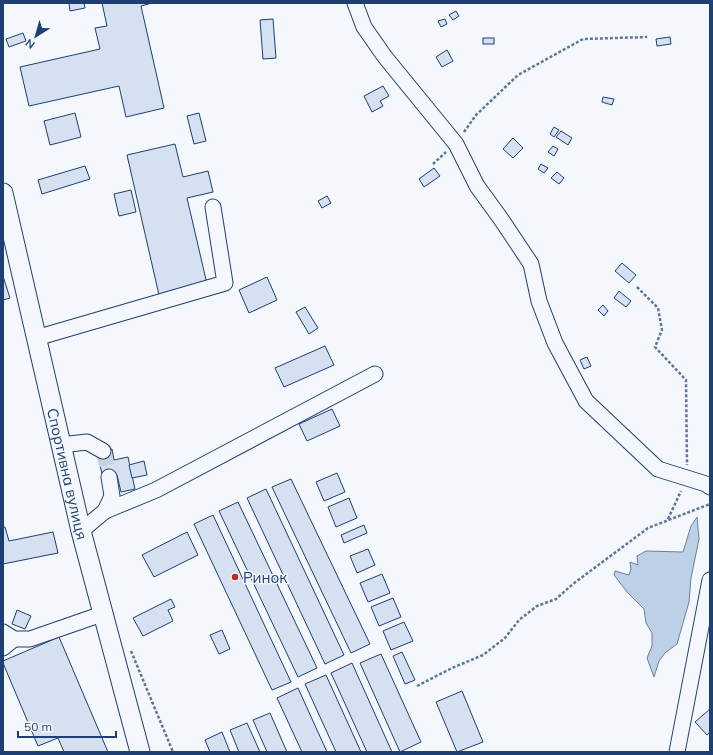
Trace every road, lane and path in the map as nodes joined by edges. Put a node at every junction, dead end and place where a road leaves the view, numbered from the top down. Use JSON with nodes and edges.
{"nodes":[{"id":1,"x":355,"y":3,"type":"edge"},
{"id":2,"x":647,"y":37,"type":"dead end"},
{"id":3,"x":456,"y":144,"type":"junction"},
{"id":4,"x":433,"y":164,"type":"dead end"},
{"id":5,"x":3,"y":193,"type":"edge"},
{"id":6,"x":214,"y":207,"type":"dead end"},
{"id":7,"x":637,"y":287,"type":"dead end"},
{"id":8,"x":36,"y":338,"type":"junction"},
{"id":9,"x":375,"y":374,"type":"dead end"},
{"id":10,"x":61,"y":445,"type":"junction"},
{"id":11,"x":103,"y":451,"type":"dead end"},
{"id":12,"x":109,"y":477,"type":"tunnel mouth"},
{"id":13,"x":688,"y":478,"type":"junction"},
{"id":14,"x":710,"y":487,"type":"edge"},
{"id":15,"x":710,"y":504,"type":"edge"},
{"id":16,"x":105,"y":511,"type":"junction"},
{"id":17,"x":668,"y":519,"type":"junction"},
{"id":18,"x":81,"y":531,"type":"junction"},
{"id":19,"x":710,"y":580,"type":"edge"},
{"id":20,"x":102,"y":614,"type":"junction"},
{"id":21,"x":7,"y":640,"type":"edge"},
{"id":22,"x":128,"y":644,"type":"dead end"},
{"id":23,"x":417,"y":686,"type":"dead end"},
{"id":24,"x":140,"y":752,"type":"edge"},
{"id":25,"x":173,"y":752,"type":"edge"},
{"id":26,"x":677,"y":752,"type":"edge"}],
"edges":[{"from":1,"to":3,"type":"street"},
{"from":2,"to":3,"type":"path"},
{"from":3,"to":4,"type":"path"},
{"from":3,"to":13,"type":"street"},
{"from":5,"to":8,"type":"main road","name":"Спортивна вулиця"},
{"from":6,"to":8,"type":"street"},
{"from":7,"to":13,"type":"path"},
{"from":8,"to":10,"type":"main road","name":"Спортивна вулиця"},
{"from":9,"to":16,"type":"street"},
{"from":10,"to":11,"type":"street"},
{"from":10,"to":18,"type":"main road","name":"Спортивна вулиця"},
{"from":12,"to":16,"type":"street"},
{"from":13,"to":14,"type":"street"},
{"from":13,"to":17,"type":"path"},
{"from":15,"to":17,"type":"path"},
{"from":16,"to":18,"type":"street"},
{"from":17,"to":23,"type":"path"},
{"from":18,"to":20,"type":"main road","name":"Спортивна вулиця"},
{"from":19,"to":26,"type":"street"},
{"from":20,"to":21,"type":"street"},
{"from":20,"to":24,"type":"main road","name":"Спортивна вулиця"},
{"from":22,"to":25,"type":"path"}]}
